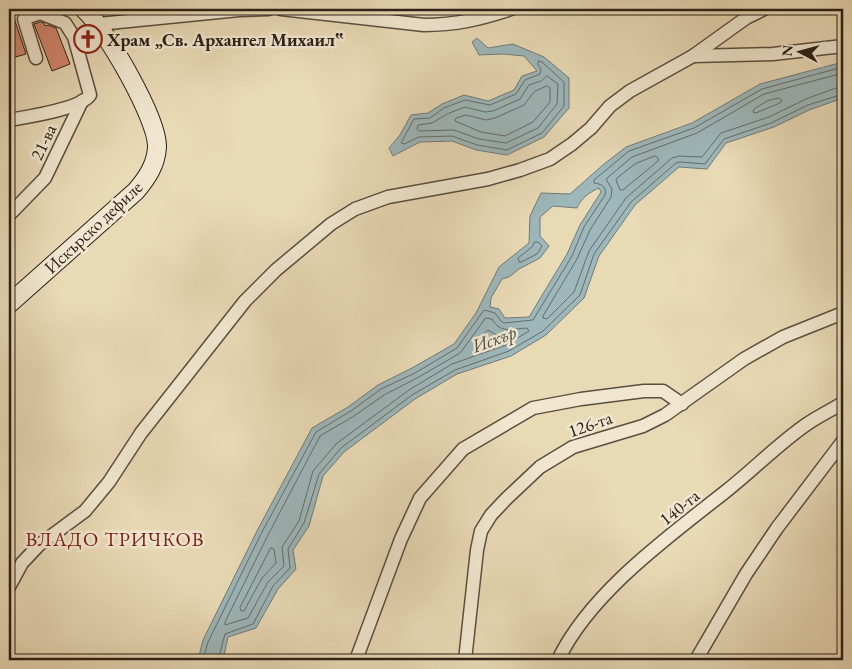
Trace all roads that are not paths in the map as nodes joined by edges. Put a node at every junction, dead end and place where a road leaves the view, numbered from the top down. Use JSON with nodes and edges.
{"nodes":[{"id":1,"x":84,"y":9,"type":"edge"},
{"id":2,"x":269,"y":9,"type":"edge"},
{"id":3,"x":281,"y":9,"type":"edge"},
{"id":4,"x":511,"y":9,"type":"edge"},
{"id":5,"x":764,"y":9,"type":"edge"},
{"id":6,"x":39,"y":11,"type":"edge"},
{"id":7,"x":99,"y":24,"type":"junction"},
{"id":8,"x":843,"y":46,"type":"edge"},
{"id":9,"x":693,"y":56,"type":"junction"},
{"id":10,"x":36,"y":58,"type":"dead end"},
{"id":11,"x":82,"y":101,"type":"junction"},
{"id":12,"x":9,"y":120,"type":"edge"},
{"id":13,"x":9,"y":215,"type":"edge"},
{"id":14,"x":9,"y":304,"type":"edge"},
{"id":15,"x":843,"y":313,"type":"edge"},
{"id":16,"x":843,"y":403,"type":"edge"},
{"id":17,"x":682,"y":404,"type":"junction"},
{"id":18,"x":843,"y":441,"type":"edge"},
{"id":19,"x":9,"y":587,"type":"edge"},
{"id":20,"x":356,"y":660,"type":"edge"},
{"id":21,"x":465,"y":660,"type":"edge"},
{"id":22,"x":558,"y":660,"type":"edge"},
{"id":23,"x":696,"y":660,"type":"edge"}],
"edges":[{"from":1,"to":7,"type":"main road","name":"Искърско дефиле"},
{"from":2,"to":7,"type":"street"},
{"from":3,"to":4,"type":"street"},
{"from":5,"to":9,"type":"street"},
{"from":6,"to":10,"type":"street"},
{"from":6,"to":11,"type":"street","name":"21-ва"},
{"from":7,"to":14,"type":"main road","name":"Искърско дефиле"},
{"from":8,"to":9,"type":"street"},
{"from":9,"to":19,"type":"street"},
{"from":11,"to":12,"type":"street"},
{"from":11,"to":13,"type":"street","name":"21-ва"},
{"from":15,"to":17,"type":"street","name":"126-та"},
{"from":16,"to":22,"type":"street","name":"140-та"},
{"from":17,"to":20,"type":"street"},
{"from":17,"to":21,"type":"street","name":"126-та"},
{"from":18,"to":23,"type":"street"}]}
